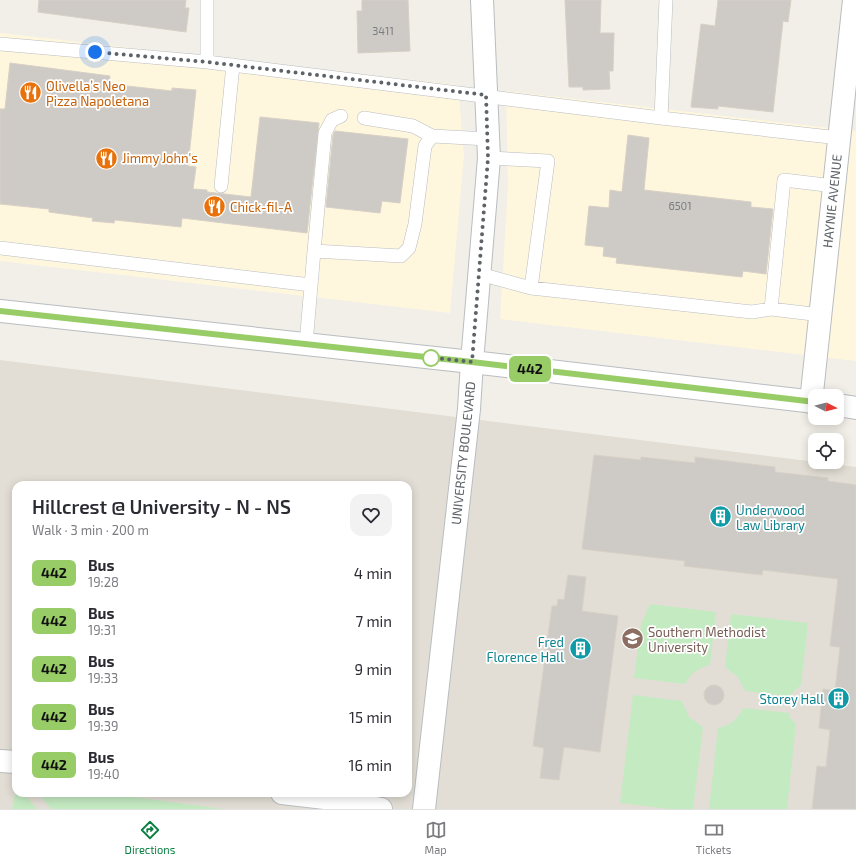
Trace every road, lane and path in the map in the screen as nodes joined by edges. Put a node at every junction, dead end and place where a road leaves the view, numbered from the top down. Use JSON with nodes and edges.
{"nodes":[{"id":1,"x":207,"y":0,"type":"edge"},
{"id":2,"x":482,"y":0,"type":"edge"},
{"id":3,"x":666,"y":0,"type":"edge"},
{"id":4,"x":854,"y":0,"type":"edge"},
{"id":5,"x":0,"y":44,"type":"edge"},
{"id":6,"x":207,"y":62,"type":"junction"},
{"id":7,"x":232,"y":65,"type":"junction"},
{"id":8,"x":486,"y":95,"type":"junction"},
{"id":9,"x":341,"y":116,"type":"dead end"},
{"id":10,"x":364,"y":118,"type":"dead end"},
{"id":11,"x":661,"y":118,"type":"junction"},
{"id":12,"x":432,"y":136,"type":"junction"},
{"id":13,"x":839,"y":138,"type":"junction"},
{"id":14,"x":488,"y":148,"type":"junction"},
{"id":15,"x":220,"y":186,"type":"dead end"},
{"id":16,"x":834,"y":186,"type":"junction"},
{"id":17,"x":0,"y":248,"type":"edge"},
{"id":18,"x":314,"y":251,"type":"junction"},
{"id":19,"x":480,"y":274,"type":"junction"},
{"id":20,"x":311,"y":285,"type":"junction"},
{"id":21,"x":531,"y":288,"type":"junction"},
{"id":22,"x":771,"y":308,"type":"junction"},
{"id":23,"x":0,"y":311,"type":"edge"},
{"id":24,"x":820,"y":315,"type":"junction"},
{"id":25,"x":306,"y":344,"type":"junction"},
{"id":26,"x":472,"y":362,"type":"junction"},
{"id":27,"x":814,"y":389,"type":"edge"},
{"id":28,"x":808,"y":401,"type":"edge"},
{"id":29,"x":844,"y":406,"type":"edge"},
{"id":30,"x":856,"y":408,"type":"edge"},
{"id":31,"x":0,"y":761,"type":"edge"},
{"id":32,"x":12,"y":762,"type":"edge"},
{"id":33,"x":316,"y":797,"type":"edge"},
{"id":34,"x":381,"y":809,"type":"edge"},
{"id":35,"x":424,"y":809,"type":"edge"}],
"edges":[{"from":1,"to":6,"type":"lane"},
{"from":2,"to":8,"type":"street","name":"UNIVERSITY BOULEVARD"},
{"from":3,"to":11,"type":"lane"},
{"from":4,"to":13,"type":"street","name":"HAYNIE AVENUE"},
{"from":5,"to":6,"type":"lane"},
{"from":6,"to":7,"type":"lane"},
{"from":7,"to":8,"type":"lane"},
{"from":7,"to":15,"type":"lane"},
{"from":8,"to":11,"type":"lane"},
{"from":8,"to":14,"type":"street","name":"UNIVERSITY BOULEVARD"},
{"from":9,"to":18,"type":"lane"},
{"from":10,"to":12,"type":"lane"},
{"from":11,"to":13,"type":"lane"},
{"from":12,"to":14,"type":"lane"},
{"from":12,"to":18,"type":"lane"},
{"from":13,"to":16,"type":"street","name":"HAYNIE AVENUE"},
{"from":14,"to":19,"type":"street","name":"UNIVERSITY BOULEVARD"},
{"from":14,"to":21,"type":"lane"},
{"from":16,"to":22,"type":"lane"},
{"from":16,"to":24,"type":"street","name":"HAYNIE AVENUE"},
{"from":17,"to":20,"type":"lane"},
{"from":18,"to":20,"type":"lane"},
{"from":19,"to":21,"type":"lane"},
{"from":19,"to":26,"type":"street","name":"UNIVERSITY BOULEVARD"},
{"from":20,"to":25,"type":"lane"},
{"from":21,"to":22,"type":"lane"},
{"from":22,"to":24,"type":"lane"},
{"from":23,"to":25,"type":"street"},
{"from":24,"to":27,"type":"street","name":"HAYNIE AVENUE"},
{"from":25,"to":26,"type":"street"},
{"from":26,"to":28,"type":"street"},
{"from":26,"to":35,"type":"street","name":"UNIVERSITY BOULEVARD"},
{"from":29,"to":30,"type":"street"},
{"from":31,"to":32,"type":"street"},
{"from":33,"to":34,"type":"street"}]}
